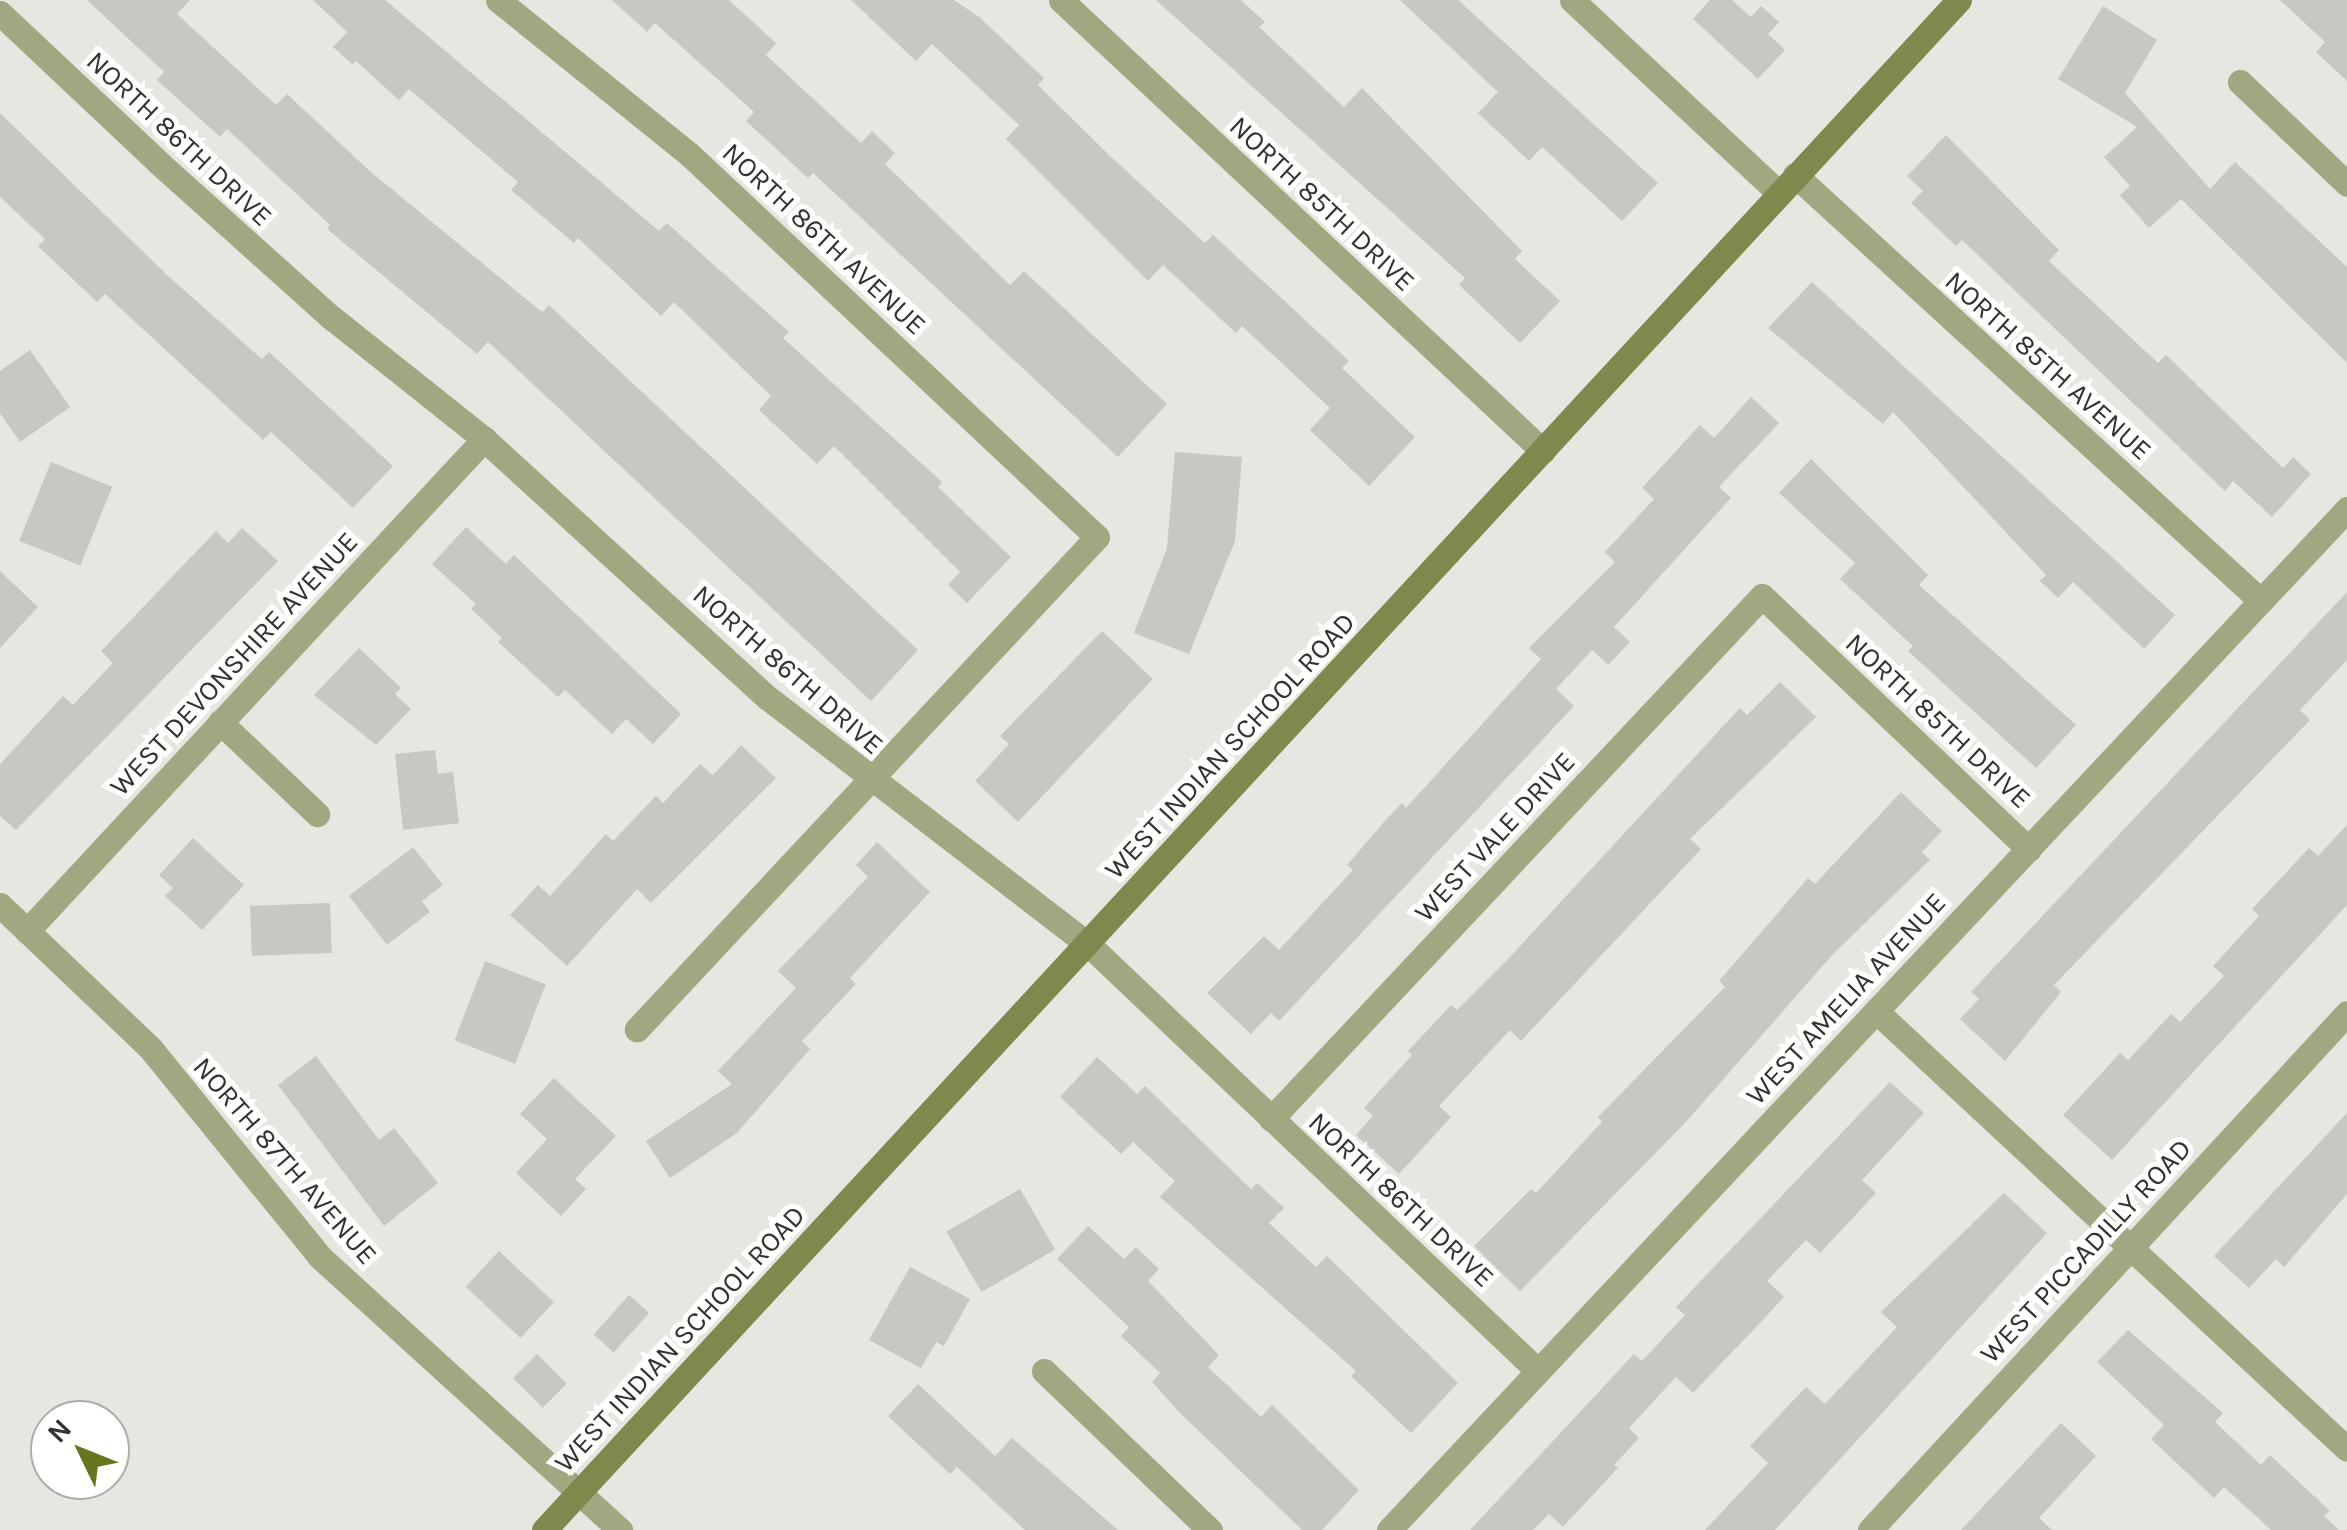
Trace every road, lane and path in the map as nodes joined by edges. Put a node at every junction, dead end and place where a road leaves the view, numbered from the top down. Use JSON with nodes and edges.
{"nodes":[{"id":1,"x":498,"y":0,"type":"edge"},
{"id":2,"x":1061,"y":0,"type":"edge"},
{"id":3,"x":1572,"y":0,"type":"edge"},
{"id":4,"x":1959,"y":0,"type":"edge"},
{"id":5,"x":0,"y":13,"type":"edge"},
{"id":6,"x":2240,"y":82,"type":"dead end"},
{"id":7,"x":1787,"y":184,"type":"junction"},
{"id":8,"x":2347,"y":184,"type":"edge"},
{"id":9,"x":484,"y":439,"type":"junction"},
{"id":10,"x":1543,"y":452,"type":"junction"},
{"id":11,"x":2347,"y":510,"type":"edge"},
{"id":12,"x":1762,"y":596,"type":"joint"},
{"id":13,"x":2261,"y":601,"type":"junction"},
{"id":14,"x":220,"y":722,"type":"junction"},
{"id":15,"x":868,"y":778,"type":"junction"},
{"id":16,"x":317,"y":814,"type":"dead end"},
{"id":17,"x":2029,"y":848,"type":"junction"},
{"id":18,"x":0,"y":905,"type":"edge"},
{"id":19,"x":27,"y":931,"type":"junction"},
{"id":20,"x":1088,"y":944,"type":"junction"},
{"id":21,"x":1876,"y":1011,"type":"junction"},
{"id":22,"x":2347,"y":1013,"type":"edge"},
{"id":23,"x":637,"y":1029,"type":"dead end"},
{"id":24,"x":1271,"y":1119,"type":"junction"},
{"id":25,"x":2130,"y":1248,"type":"junction"},
{"id":26,"x":1044,"y":1371,"type":"dead end"},
{"id":27,"x":1538,"y":1371,"type":"junction"},
{"id":28,"x":2347,"y":1449,"type":"edge"},
{"id":29,"x":576,"y":1494,"type":"junction"},
{"id":30,"x":544,"y":1530,"type":"edge"},
{"id":31,"x":620,"y":1530,"type":"edge"},
{"id":32,"x":1210,"y":1530,"type":"edge"},
{"id":33,"x":1388,"y":1530,"type":"edge"},
{"id":34,"x":1870,"y":1530,"type":"edge"}],
"edges":[{"from":1,"to":15,"type":"street","name":"NORTH 86TH AVENUE"},
{"from":2,"to":10,"type":"street","name":"NORTH 85TH DRIVE"},
{"from":3,"to":7,"type":"street","name":"NORTH 85TH AVENUE"},
{"from":4,"to":7,"type":"main road","name":"WEST INDIAN SCHOOL ROAD"},
{"from":5,"to":9,"type":"street","name":"NORTH 86TH DRIVE"},
{"from":6,"to":8,"type":"street"},
{"from":7,"to":10,"type":"main road","name":"WEST INDIAN SCHOOL ROAD"},
{"from":7,"to":13,"type":"street","name":"NORTH 85TH AVENUE"},
{"from":9,"to":14,"type":"street","name":"WEST DEVONSHIRE AVENUE"},
{"from":9,"to":15,"type":"street","name":"NORTH 86TH DRIVE"},
{"from":10,"to":20,"type":"main road","name":"WEST INDIAN SCHOOL ROAD"},
{"from":11,"to":13,"type":"street","name":"WEST AMELIA AVENUE"},
{"from":12,"to":17,"type":"street","name":"NORTH 85TH DRIVE"},
{"from":12,"to":24,"type":"street","name":"WEST VALE DRIVE"},
{"from":13,"to":17,"type":"street","name":"WEST AMELIA AVENUE"},
{"from":14,"to":16,"type":"street"},
{"from":14,"to":19,"type":"street","name":"WEST DEVONSHIRE AVENUE"},
{"from":15,"to":20,"type":"street","name":"NORTH 86TH DRIVE"},
{"from":15,"to":23,"type":"street"},
{"from":17,"to":21,"type":"street","name":"WEST AMELIA AVENUE"},
{"from":18,"to":19,"type":"street","name":"NORTH 87TH AVENUE"},
{"from":19,"to":29,"type":"street","name":"NORTH 87TH AVENUE"},
{"from":20,"to":24,"type":"street","name":"NORTH 86TH DRIVE"},
{"from":20,"to":29,"type":"main road","name":"WEST INDIAN SCHOOL ROAD"},
{"from":21,"to":25,"type":"street"},
{"from":21,"to":27,"type":"street","name":"WEST AMELIA AVENUE"},
{"from":22,"to":25,"type":"street","name":"WEST PICCADILLY ROAD"},
{"from":24,"to":27,"type":"street","name":"NORTH 86TH DRIVE"},
{"from":25,"to":28,"type":"street"},
{"from":25,"to":34,"type":"street","name":"WEST PICCADILLY ROAD"},
{"from":26,"to":32,"type":"street"},
{"from":27,"to":33,"type":"street","name":"WEST AMELIA AVENUE"},
{"from":29,"to":30,"type":"main road","name":"WEST INDIAN SCHOOL ROAD"},
{"from":29,"to":31,"type":"street","name":"NORTH 87TH AVENUE"}]}
